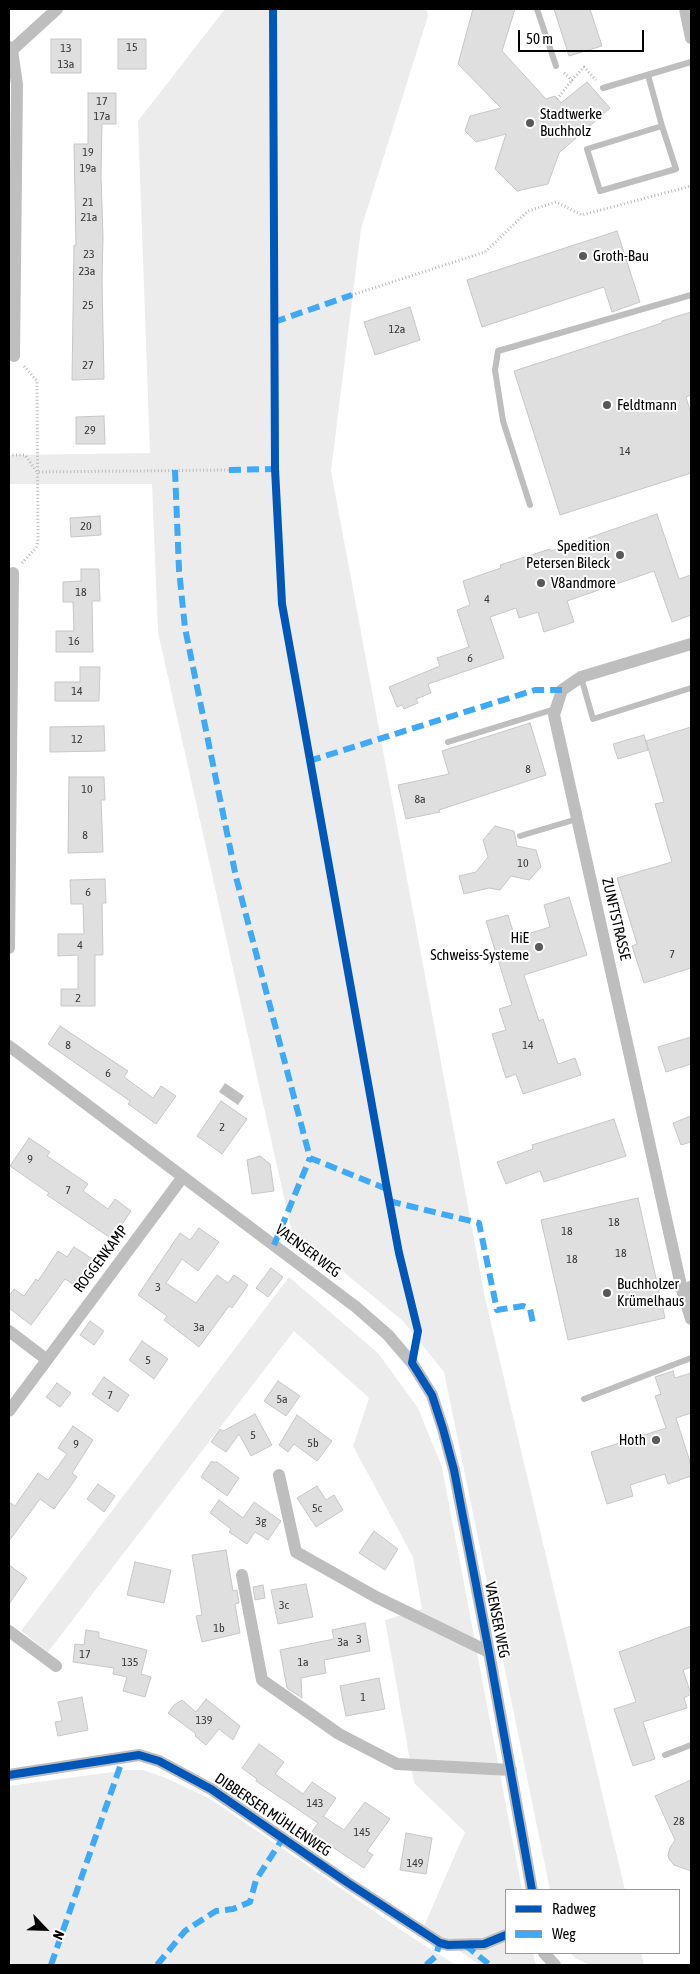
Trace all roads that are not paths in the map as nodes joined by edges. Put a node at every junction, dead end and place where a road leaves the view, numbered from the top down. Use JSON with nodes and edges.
{"nodes":[{"id":1,"x":58,"y":9,"type":"edge"},
{"id":2,"x":537,"y":9,"type":"edge"},
{"id":3,"x":685,"y":9,"type":"edge"},
{"id":4,"x":691,"y":38,"type":"edge"},
{"id":5,"x":11,"y":49,"type":"edge"},
{"id":6,"x":691,"y":62,"type":"edge"},
{"id":7,"x":556,"y":66,"type":"road end"},
{"id":8,"x":648,"y":74,"type":"junction"},
{"id":9,"x":603,"y":88,"type":"road end"},
{"id":10,"x":662,"y":126,"type":"junction"},
{"id":11,"x":691,"y":295,"type":"edge"},
{"id":12,"x":14,"y":356,"type":"road end"},
{"id":13,"x":530,"y":505,"type":"dead end"},
{"id":14,"x":13,"y":573,"type":"road end"},
{"id":15,"x":691,"y":644,"type":"edge"},
{"id":16,"x":581,"y":677,"type":"junction"},
{"id":17,"x":691,"y":688,"type":"edge"},
{"id":18,"x":556,"y":709,"type":"junction"},
{"id":19,"x":448,"y":742,"type":"dead end"},
{"id":20,"x":577,"y":818,"type":"junction"},
{"id":21,"x":520,"y":836,"type":"dead end"},
{"id":22,"x":9,"y":948,"type":"edge"},
{"id":23,"x":9,"y":1046,"type":"edge"},
{"id":24,"x":182,"y":1178,"type":"junction"},
{"id":25,"x":687,"y":1288,"type":"edge"},
{"id":26,"x":691,"y":1320,"type":"edge"},
{"id":27,"x":9,"y":1331,"type":"edge"},
{"id":28,"x":691,"y":1358,"type":"edge"},
{"id":29,"x":46,"y":1359,"type":"junction"},
{"id":30,"x":584,"y":1399,"type":"dead end"},
{"id":31,"x":9,"y":1411,"type":"edge"},
{"id":32,"x":279,"y":1475,"type":"dead end"},
{"id":33,"x":242,"y":1575,"type":"dead end"},
{"id":34,"x":9,"y":1631,"type":"edge"},
{"id":35,"x":489,"y":1652,"type":"junction"},
{"id":36,"x":56,"y":1666,"type":"dead end"},
{"id":37,"x":691,"y":1745,"type":"edge"},
{"id":38,"x":665,"y":1755,"type":"dead end"},
{"id":39,"x":511,"y":1770,"type":"junction"},
{"id":40,"x":9,"y":1775,"type":"edge"},
{"id":41,"x":532,"y":1889,"type":"edge"},
{"id":42,"x":505,"y":1935,"type":"edge"},
{"id":43,"x":544,"y":1954,"type":"edge"},
{"id":44,"x":555,"y":1965,"type":"edge"}],
"edges":[{"from":1,"to":5,"type":"street"},
{"from":2,"to":7,"type":"lane"},
{"from":3,"to":4,"type":"street"},
{"from":5,"to":12,"type":"street"},
{"from":6,"to":8,"type":"lane"},
{"from":8,"to":9,"type":"lane"},
{"from":8,"to":10,"type":"lane"},
{"from":10,"to":10,"type":"lane"},
{"from":11,"to":13,"type":"lane"},
{"from":14,"to":22,"type":"street"},
{"from":15,"to":16,"type":"street","name":"ZUNFTSTRASSE"},
{"from":16,"to":17,"type":"lane"},
{"from":16,"to":18,"type":"street","name":"ZUNFTSTRASSE"},
{"from":18,"to":19,"type":"lane"},
{"from":18,"to":20,"type":"street","name":"ZUNFTSTRASSE"},
{"from":20,"to":21,"type":"lane"},
{"from":20,"to":25,"type":"street","name":"ZUNFTSTRASSE"},
{"from":23,"to":24,"type":"street","name":"VAENSER WEG"},
{"from":24,"to":29,"type":"street","name":"ROGGENKAMP"},
{"from":24,"to":35,"type":"street","name":"VAENSER WEG"},
{"from":25,"to":26,"type":"street","name":"ZUNFTSTRASSE"},
{"from":27,"to":29,"type":"street"},
{"from":28,"to":30,"type":"lane"},
{"from":29,"to":31,"type":"street","name":"ROGGENKAMP"},
{"from":32,"to":35,"type":"street","name":"VAENSER WEG"},
{"from":33,"to":39,"type":"street"},
{"from":34,"to":36,"type":"street"},
{"from":35,"to":39,"type":"street","name":"VAENSER WEG"},
{"from":37,"to":38,"type":"lane"},
{"from":39,"to":41,"type":"street","name":"VAENSER WEG"},
{"from":40,"to":42,"type":"street","name":"DIBBERSER MÜHLENWEG"},
{"from":43,"to":44,"type":"street"}]}
